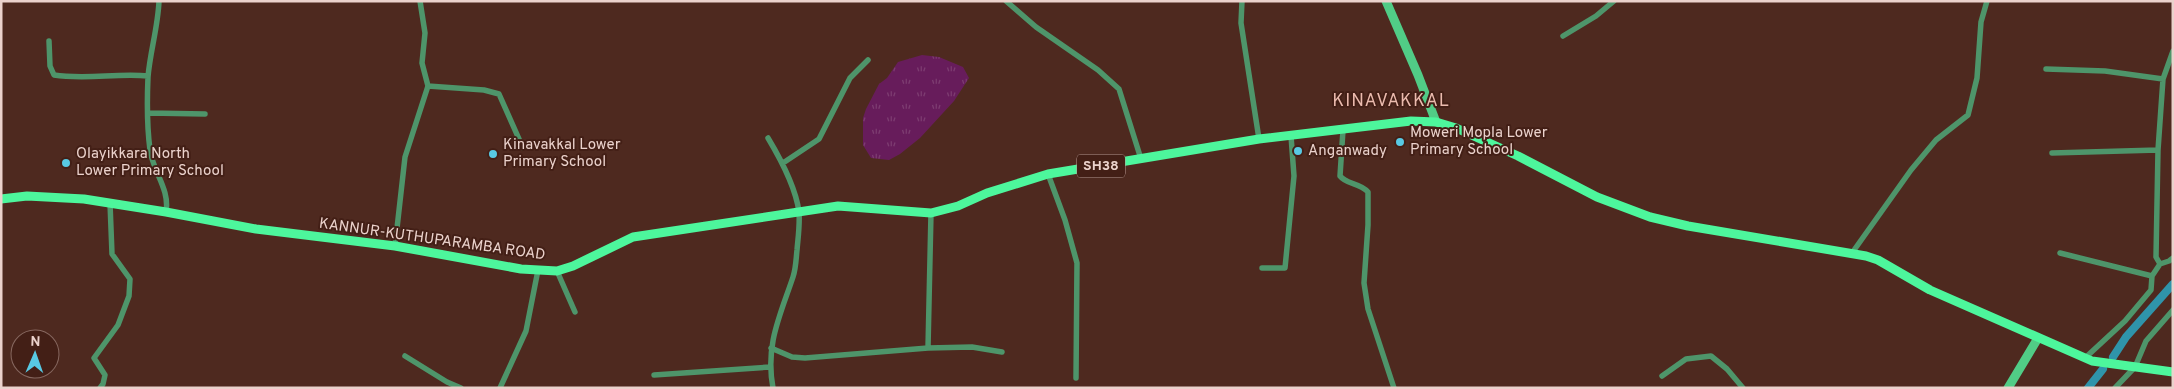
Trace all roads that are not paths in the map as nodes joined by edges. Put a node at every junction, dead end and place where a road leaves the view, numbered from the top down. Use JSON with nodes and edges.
{"nodes":[{"id":1,"x":159,"y":1,"type":"edge"},
{"id":2,"x":420,"y":1,"type":"edge"},
{"id":3,"x":1006,"y":1,"type":"edge"},
{"id":4,"x":1242,"y":1,"type":"edge"},
{"id":5,"x":1386,"y":1,"type":"edge"},
{"id":6,"x":1614,"y":1,"type":"edge"},
{"id":7,"x":1987,"y":1,"type":"edge"},
{"id":8,"x":1563,"y":36,"type":"dead end"},
{"id":9,"x":49,"y":40,"type":"dead end"},
{"id":10,"x":2173,"y":51,"type":"edge"},
{"id":11,"x":868,"y":60,"type":"dead end"},
{"id":12,"x":2046,"y":69,"type":"dead end"},
{"id":13,"x":148,"y":76,"type":"junction"},
{"id":14,"x":2163,"y":79,"type":"junction"},
{"id":15,"x":428,"y":86,"type":"junction"},
{"id":16,"x":148,"y":113,"type":"junction"},
{"id":17,"x":205,"y":114,"type":"dead end"},
{"id":18,"x":1436,"y":122,"type":"junction"},
{"id":19,"x":1343,"y":130,"type":"junction"},
{"id":20,"x":1291,"y":136,"type":"junction"},
{"id":21,"x":768,"y":138,"type":"dead end"},
{"id":22,"x":1259,"y":139,"type":"junction"},
{"id":23,"x":523,"y":148,"type":"dead end"},
{"id":24,"x":2158,"y":150,"type":"junction"},
{"id":25,"x":2052,"y":153,"type":"dead end"},
{"id":26,"x":1141,"y":159,"type":"junction"},
{"id":27,"x":783,"y":163,"type":"junction"},
{"id":28,"x":1048,"y":174,"type":"junction"},
{"id":29,"x":1,"y":199,"type":"edge"},
{"id":30,"x":110,"y":203,"type":"junction"},
{"id":31,"x":799,"y":211,"type":"junction"},
{"id":32,"x":166,"y":212,"type":"junction"},
{"id":33,"x":931,"y":213,"type":"junction"},
{"id":34,"x":395,"y":246,"type":"junction"},
{"id":35,"x":1852,"y":253,"type":"junction"},
{"id":36,"x":2060,"y":253,"type":"dead end"},
{"id":37,"x":2173,"y":258,"type":"edge"},
{"id":38,"x":2160,"y":264,"type":"junction"},
{"id":39,"x":1262,"y":268,"type":"dead end"},
{"id":40,"x":538,"y":270,"type":"junction"},
{"id":41,"x":557,"y":270,"type":"junction"},
{"id":42,"x":2152,"y":276,"type":"junction"},
{"id":43,"x":2173,"y":310,"type":"edge"},
{"id":44,"x":575,"y":312,"type":"dead end"},
{"id":45,"x":2038,"y":338,"type":"junction"},
{"id":46,"x":771,"y":348,"type":"junction"},
{"id":47,"x":928,"y":348,"type":"junction"},
{"id":48,"x":1002,"y":352,"type":"dead end"},
{"id":49,"x":405,"y":356,"type":"dead end"},
{"id":50,"x":2085,"y":358,"type":"junction"},
{"id":51,"x":770,"y":367,"type":"junction"},
{"id":52,"x":2134,"y":367,"type":"junction"},
{"id":53,"x":2173,"y":372,"type":"edge"},
{"id":54,"x":654,"y":375,"type":"dead end"},
{"id":55,"x":1662,"y":376,"type":"dead end"},
{"id":56,"x":1076,"y":378,"type":"dead end"},
{"id":57,"x":100,"y":388,"type":"edge"},
{"id":58,"x":461,"y":388,"type":"edge"},
{"id":59,"x":500,"y":388,"type":"edge"},
{"id":60,"x":773,"y":388,"type":"edge"},
{"id":61,"x":1394,"y":388,"type":"edge"},
{"id":62,"x":1743,"y":388,"type":"edge"},
{"id":63,"x":2008,"y":388,"type":"edge"},
{"id":64,"x":2115,"y":388,"type":"edge"}],
"edges":[{"from":1,"to":13,"type":"street"},
{"from":2,"to":15,"type":"street"},
{"from":3,"to":26,"type":"street"},
{"from":4,"to":22,"type":"street"},
{"from":5,"to":18,"type":"main road"},
{"from":6,"to":8,"type":"street"},
{"from":7,"to":35,"type":"street"},
{"from":9,"to":13,"type":"street"},
{"from":10,"to":14,"type":"street"},
{"from":11,"to":27,"type":"street"},
{"from":12,"to":14,"type":"street"},
{"from":13,"to":16,"type":"street"},
{"from":14,"to":24,"type":"street"},
{"from":15,"to":23,"type":"street"},
{"from":15,"to":34,"type":"street"},
{"from":16,"to":17,"type":"street"},
{"from":16,"to":32,"type":"street"},
{"from":18,"to":19,"type":"main road","name":"KANNUR-KUTHUPARAMBA ROAD","number":"SH38"},
{"from":18,"to":35,"type":"main road","name":"KANNUR-KUTHUPARAMBA ROAD","number":"SH38"},
{"from":19,"to":20,"type":"main road","name":"KANNUR-KUTHUPARAMBA ROAD","number":"SH38"},
{"from":19,"to":61,"type":"street"},
{"from":20,"to":22,"type":"main road","name":"KANNUR-KUTHUPARAMBA ROAD","number":"SH38"},
{"from":20,"to":39,"type":"street"},
{"from":21,"to":27,"type":"street"},
{"from":22,"to":26,"type":"main road","name":"KANNUR-KUTHUPARAMBA ROAD","number":"SH38"},
{"from":24,"to":25,"type":"street"},
{"from":24,"to":38,"type":"street"},
{"from":26,"to":28,"type":"main road","name":"KANNUR-KUTHUPARAMBA ROAD","number":"SH38"},
{"from":27,"to":31,"type":"street"},
{"from":28,"to":33,"type":"main road","name":"KANNUR-KUTHUPARAMBA ROAD","number":"SH38"},
{"from":28,"to":56,"type":"street"},
{"from":29,"to":30,"type":"main road","name":"KANNUR-KUTHUPARAMBA ROAD","number":"SH38"},
{"from":30,"to":32,"type":"main road","name":"KANNUR-KUTHUPARAMBA ROAD","number":"SH38"},
{"from":30,"to":57,"type":"street"},
{"from":31,"to":33,"type":"main road","name":"KANNUR-KUTHUPARAMBA ROAD","number":"SH38"},
{"from":31,"to":41,"type":"main road","name":"KANNUR-KUTHUPARAMBA ROAD","number":"SH38"},
{"from":31,"to":46,"type":"street"},
{"from":32,"to":34,"type":"main road","name":"KANNUR-KUTHUPARAMBA ROAD","number":"SH38"},
{"from":33,"to":47,"type":"street"},
{"from":34,"to":40,"type":"main road","name":"KANNUR-KUTHUPARAMBA ROAD","number":"SH38"},
{"from":35,"to":45,"type":"main road","name":"KANNUR-KUTHUPARAMBA ROAD","number":"SH38"},
{"from":36,"to":42,"type":"street"},
{"from":37,"to":38,"type":"street"},
{"from":38,"to":42,"type":"street"},
{"from":40,"to":41,"type":"main road","name":"KANNUR-KUTHUPARAMBA ROAD","number":"SH38"},
{"from":40,"to":59,"type":"street"},
{"from":41,"to":44,"type":"street"},
{"from":42,"to":50,"type":"street"},
{"from":43,"to":52,"type":"street"},
{"from":45,"to":50,"type":"main road","name":"KANNUR-KUTHUPARAMBA ROAD","number":"SH38"},
{"from":45,"to":63,"type":"main road"},
{"from":46,"to":47,"type":"street"},
{"from":46,"to":51,"type":"street"},
{"from":47,"to":48,"type":"street"},
{"from":49,"to":58,"type":"street"},
{"from":50,"to":52,"type":"main road","name":"KANNUR-KUTHUPARAMBA ROAD","number":"SH38"},
{"from":51,"to":54,"type":"street"},
{"from":51,"to":60,"type":"street"},
{"from":52,"to":53,"type":"main road","name":"KANNUR-KUTHUPARAMBA ROAD","number":"SH38"},
{"from":52,"to":64,"type":"street"},
{"from":55,"to":62,"type":"street"}]}
